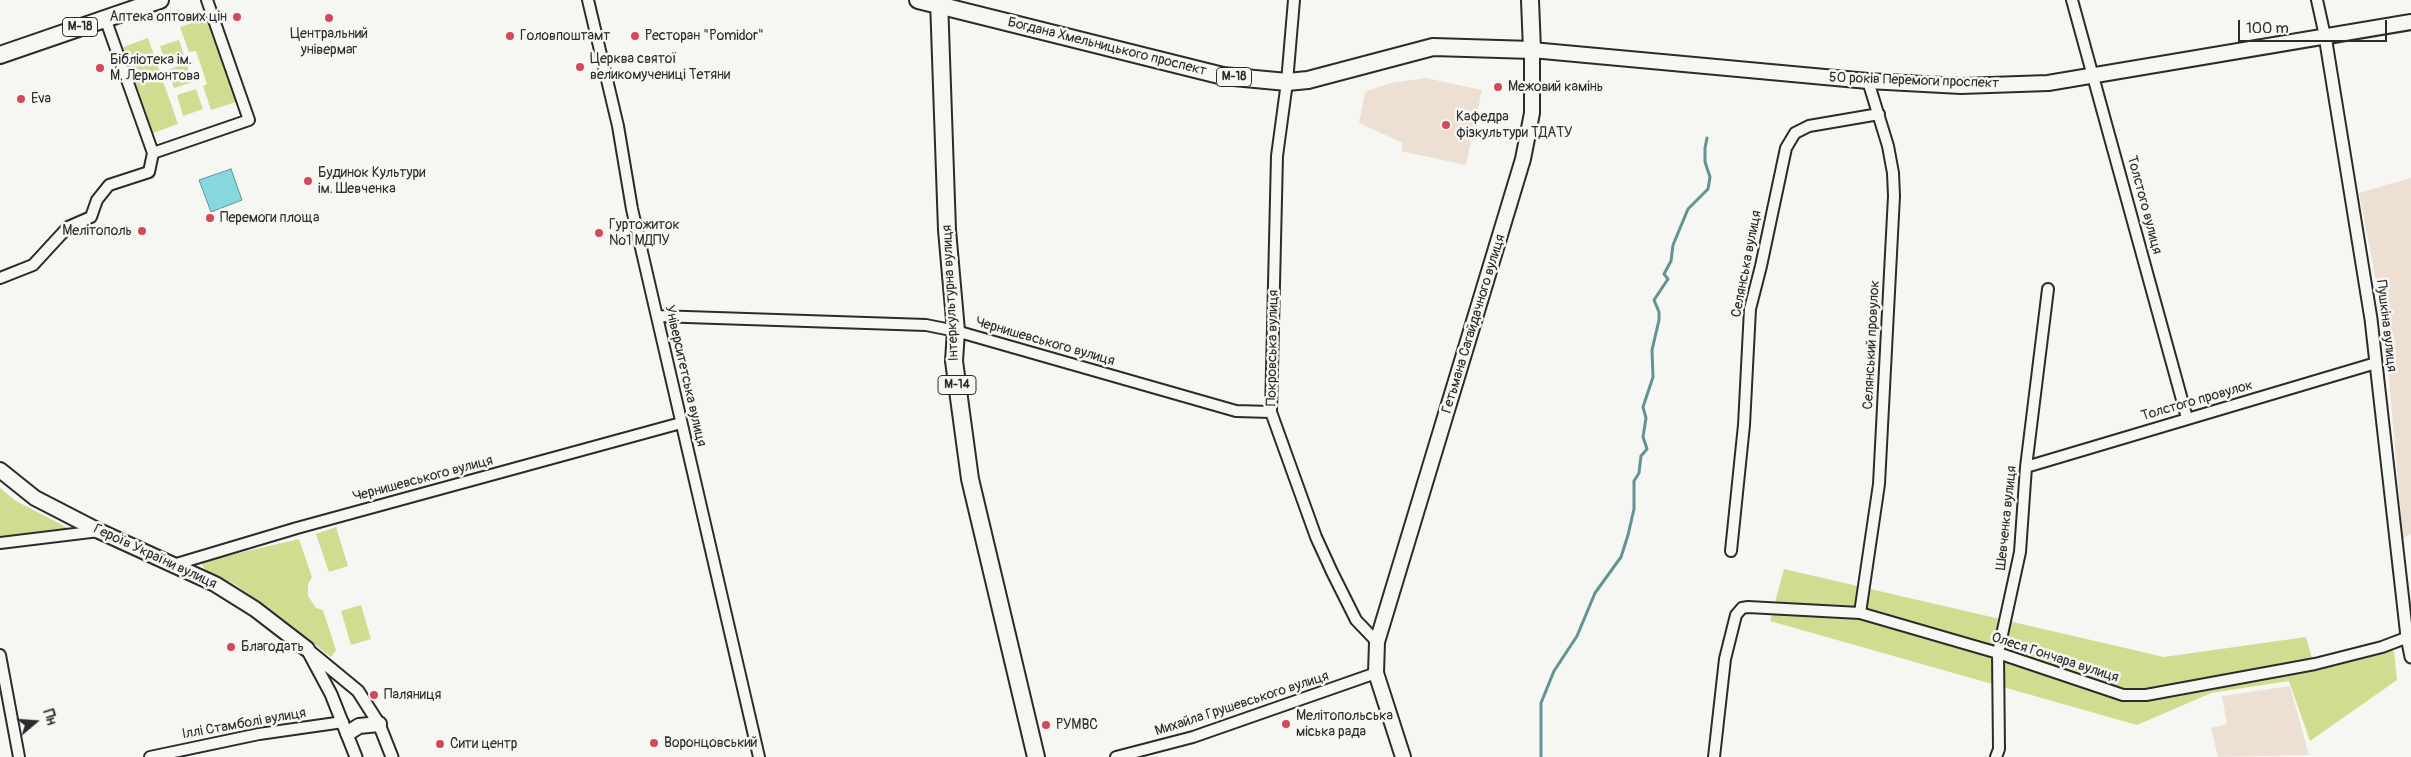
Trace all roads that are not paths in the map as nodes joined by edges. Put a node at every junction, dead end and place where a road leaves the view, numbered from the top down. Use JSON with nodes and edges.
{"nodes":[{"id":1,"x":160,"y":0,"type":"edge"},
{"id":2,"x":207,"y":0,"type":"edge"},
{"id":3,"x":588,"y":0,"type":"edge"},
{"id":4,"x":918,"y":0,"type":"edge"},
{"id":5,"x":1294,"y":0,"type":"edge"},
{"id":6,"x":1530,"y":0,"type":"edge"},
{"id":7,"x":2072,"y":0,"type":"edge"},
{"id":8,"x":2317,"y":0,"type":"edge"},
{"id":9,"x":939,"y":2,"type":"edge"},
{"id":10,"x":105,"y":18,"type":"junction"},
{"id":11,"x":2411,"y":22,"type":"edge"},
{"id":12,"x":2326,"y":36,"type":"junction"},
{"id":13,"x":1532,"y":50,"type":"junction"},
{"id":14,"x":0,"y":55,"type":"edge"},
{"id":15,"x":2094,"y":76,"type":"junction"},
{"id":16,"x":1868,"y":81,"type":"junction"},
{"id":17,"x":1287,"y":82,"type":"junction"},
{"id":18,"x":1879,"y":114,"type":"junction"},
{"id":19,"x":153,"y":153,"type":"junction"},
{"id":20,"x":0,"y":278,"type":"edge"},
{"id":21,"x":2048,"y":289,"type":"dead end"},
{"id":22,"x":657,"y":316,"type":"junction"},
{"id":23,"x":956,"y":331,"type":"junction"},
{"id":24,"x":2376,"y":363,"type":"junction"},
{"id":25,"x":1271,"y":412,"type":"junction"},
{"id":26,"x":2187,"y":418,"type":"junction"},
{"id":27,"x":681,"y":423,"type":"junction"},
{"id":28,"x":2026,"y":467,"type":"junction"},
{"id":29,"x":0,"y":470,"type":"edge"},
{"id":30,"x":98,"y":531,"type":"junction"},
{"id":31,"x":0,"y":543,"type":"edge"},
{"id":32,"x":1731,"y":550,"type":"dead end"},
{"id":33,"x":172,"y":565,"type":"junction"},
{"id":34,"x":1860,"y":613,"type":"junction"},
{"id":35,"x":2409,"y":637,"type":"edge"},
{"id":36,"x":1377,"y":642,"type":"junction"},
{"id":37,"x":306,"y":649,"type":"junction"},
{"id":38,"x":1998,"y":653,"type":"junction"},
{"id":39,"x":0,"y":655,"type":"edge"},
{"id":40,"x":2411,"y":657,"type":"edge"},
{"id":41,"x":1376,"y":674,"type":"junction"},
{"id":42,"x":379,"y":724,"type":"junction"},
{"id":43,"x":346,"y":727,"type":"junction"},
{"id":44,"x":1998,"y":754,"type":"edge"},
{"id":45,"x":19,"y":757,"type":"edge"},
{"id":46,"x":150,"y":757,"type":"edge"},
{"id":47,"x":356,"y":757,"type":"edge"},
{"id":48,"x":392,"y":757,"type":"edge"},
{"id":49,"x":759,"y":757,"type":"edge"},
{"id":50,"x":1036,"y":757,"type":"edge"},
{"id":51,"x":1116,"y":757,"type":"edge"},
{"id":52,"x":1403,"y":757,"type":"edge"},
{"id":53,"x":1714,"y":757,"type":"edge"}],
"edges":[{"from":1,"to":10,"type":"highway","number":"М-18"},
{"from":2,"to":19,"type":"street"},
{"from":3,"to":22,"type":"street","name":"Університетська вулиця"},
{"from":4,"to":9,"type":"highway","name":"Богдана Хмельницького проспект","number":"М-18"},
{"from":5,"to":17,"type":"street","name":"Покровська вулиця"},
{"from":6,"to":13,"type":"highway","name":"Гетьмана Сагайдачного вулиця"},
{"from":7,"to":15,"type":"street","name":"Толстого вулиця"},
{"from":8,"to":12,"type":"street","name":"Пушкіна вулиця"},
{"from":9,"to":17,"type":"highway","name":"Богдана Хмельницького проспект","number":"М-18"},
{"from":9,"to":23,"type":"highway","name":"Інтеркультурна вулиця","number":"М-14"},
{"from":10,"to":14,"type":"highway","number":"М-18"},
{"from":10,"to":19,"type":"street"},
{"from":11,"to":12,"type":"main road","name":"50 років Перемоги проспект"},
{"from":12,"to":15,"type":"main road","name":"50 років Перемоги проспект"},
{"from":12,"to":24,"type":"street","name":"Пушкіна вулиця"},
{"from":13,"to":16,"type":"main road","name":"50 років Перемоги проспект"},
{"from":13,"to":17,"type":"highway","name":"Богдана Хмельницького проспект","number":"М-18"},
{"from":13,"to":36,"type":"main road","name":"Гетьмана Сагайдачного вулиця"},
{"from":15,"to":16,"type":"main road","name":"50 років Перемоги проспект"},
{"from":15,"to":26,"type":"street","name":"Толстого вулиця"},
{"from":16,"to":18,"type":"street","name":"Селянський провулок"},
{"from":17,"to":25,"type":"street","name":"Покровська вулиця"},
{"from":18,"to":32,"type":"street","name":"Селянська вулиця"},
{"from":18,"to":34,"type":"street","name":"Селянський провулок"},
{"from":19,"to":20,"type":"street"},
{"from":21,"to":28,"type":"street","name":"Шевченка вулиця"},
{"from":22,"to":23,"type":"street","name":"Чернишевського вулиця"},
{"from":22,"to":27,"type":"street","name":"Університетська вулиця"},
{"from":23,"to":25,"type":"street","name":"Чернишевського вулиця"},
{"from":23,"to":50,"type":"highway","name":"Інтеркультурна вулиця","number":"М-14"},
{"from":24,"to":26,"type":"street","name":"Толстого провулок"},
{"from":24,"to":35,"type":"street","name":"Пушкіна вулиця"},
{"from":25,"to":36,"type":"street","name":"Покровська вулиця"},
{"from":26,"to":28,"type":"street","name":"Толстого провулок"},
{"from":27,"to":33,"type":"street","name":"Чернишевського вулиця"},
{"from":27,"to":49,"type":"street","name":"Університетська вулиця"},
{"from":28,"to":38,"type":"street","name":"Шевченка вулиця"},
{"from":29,"to":30,"type":"main road","name":"Героїв України вулиця"},
{"from":30,"to":31,"type":"street"},
{"from":30,"to":33,"type":"main road","name":"Героїв України вулиця"},
{"from":33,"to":37,"type":"main road","name":"Героїв України вулиця"},
{"from":34,"to":38,"type":"street","name":"Олеся Гончара вулиця"},
{"from":34,"to":53,"type":"street","name":"Олеся Гончара вулиця"},
{"from":35,"to":38,"type":"street","name":"Олеся Гончара вулиця"},
{"from":35,"to":40,"type":"street","name":"Пушкіна вулиця"},
{"from":36,"to":41,"type":"main road"},
{"from":37,"to":42,"type":"street"},
{"from":37,"to":43,"type":"street"},
{"from":38,"to":44,"type":"street","name":"Шевченка вулиця"},
{"from":39,"to":45,"type":"street"},
{"from":41,"to":51,"type":"street","name":"Михайла Грушевського вулиця"},
{"from":41,"to":52,"type":"main road"},
{"from":42,"to":43,"type":"main road"},
{"from":42,"to":48,"type":"street"},
{"from":43,"to":46,"type":"street","name":"Іллі Стамболі вулиця"},
{"from":43,"to":47,"type":"street"}]}
